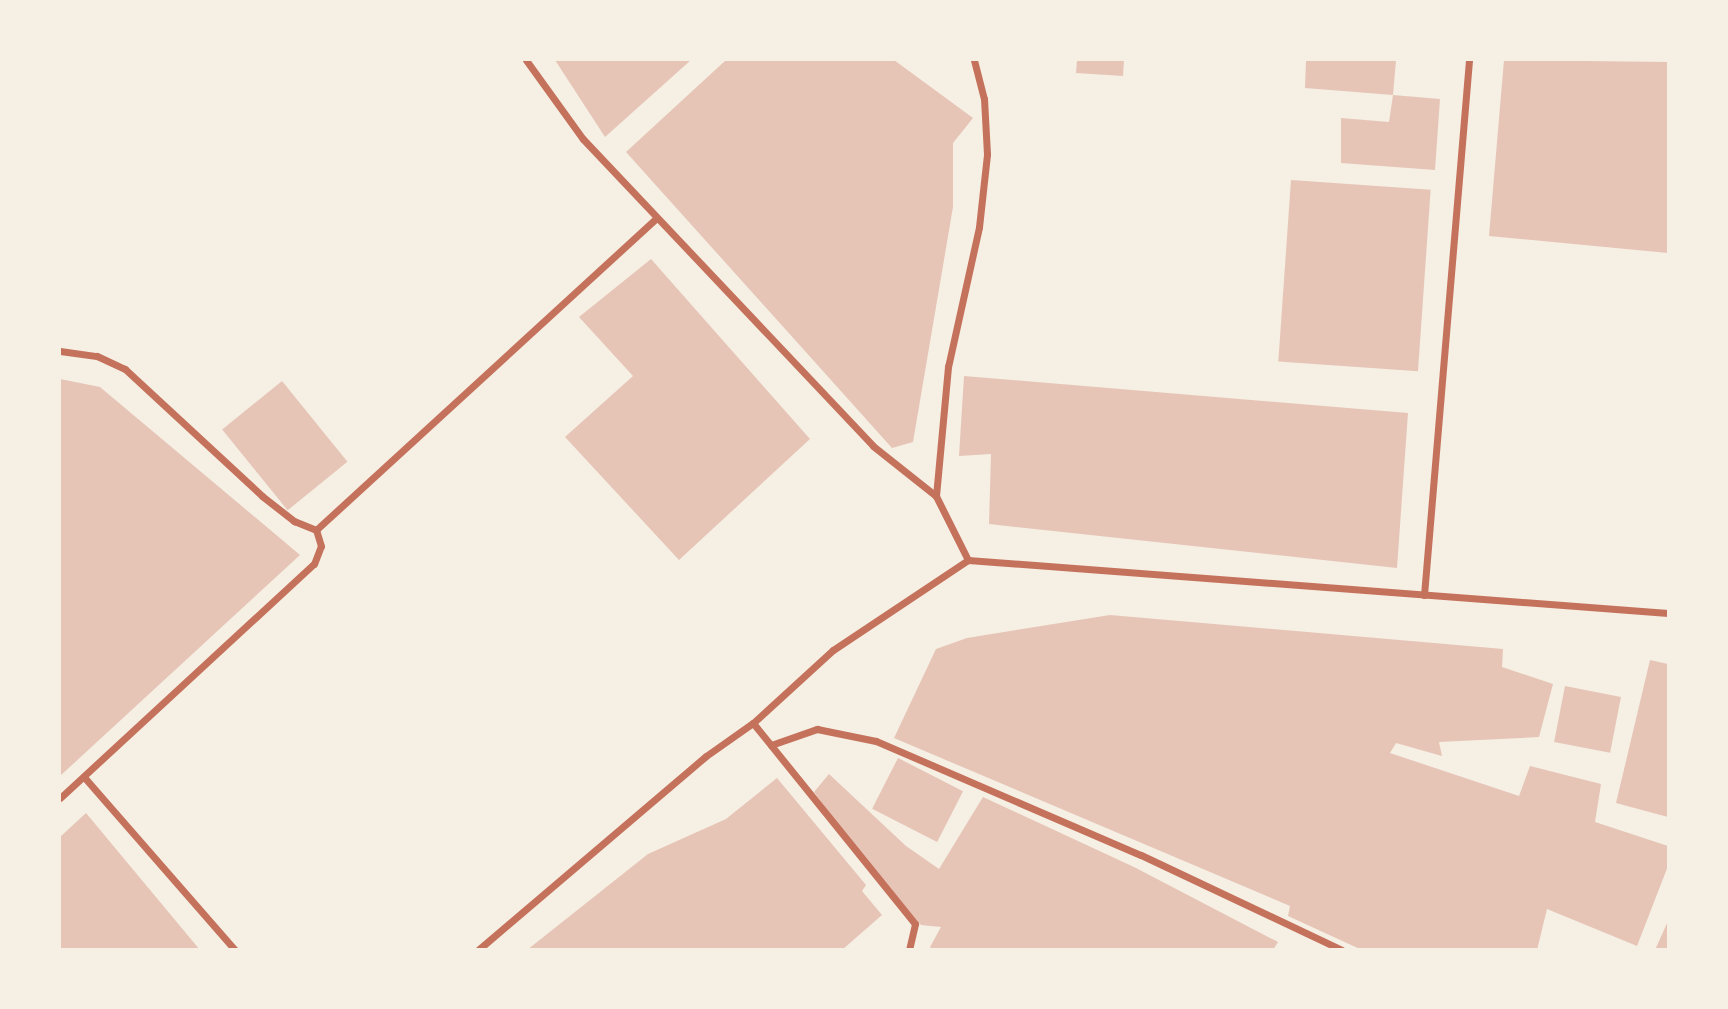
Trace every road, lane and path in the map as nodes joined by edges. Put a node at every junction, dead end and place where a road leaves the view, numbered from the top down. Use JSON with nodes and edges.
{"nodes":[{"id":1,"x":526,"y":60,"type":"edge"},
{"id":2,"x":974,"y":60,"type":"edge"},
{"id":3,"x":1469,"y":60,"type":"edge"},
{"id":4,"x":657,"y":218,"type":"junction"},
{"id":5,"x":60,"y":351,"type":"edge"},
{"id":6,"x":936,"y":496,"type":"junction"},
{"id":7,"x":316,"y":530,"type":"junction"},
{"id":8,"x":968,"y":561,"type":"junction"},
{"id":9,"x":1424,"y":595,"type":"junction"},
{"id":10,"x":1668,"y":613,"type":"edge"},
{"id":11,"x":753,"y":723,"type":"junction"},
{"id":12,"x":771,"y":745,"type":"junction"},
{"id":13,"x":84,"y":776,"type":"junction"},
{"id":14,"x":60,"y":799,"type":"edge"},
{"id":15,"x":236,"y":950,"type":"edge"},
{"id":16,"x":478,"y":950,"type":"edge"},
{"id":17,"x":909,"y":950,"type":"edge"},
{"id":18,"x":1342,"y":950,"type":"edge"}],
"edges":[{"from":1,"to":4,"type":"street"},
{"from":2,"to":6,"type":"street"},
{"from":3,"to":9,"type":"street"},
{"from":4,"to":6,"type":"street"},
{"from":4,"to":7,"type":"street"},
{"from":5,"to":7,"type":"street"},
{"from":6,"to":8,"type":"street"},
{"from":7,"to":13,"type":"street"},
{"from":8,"to":9,"type":"street"},
{"from":8,"to":11,"type":"street"},
{"from":9,"to":10,"type":"street"},
{"from":11,"to":12,"type":"street"},
{"from":11,"to":16,"type":"street"},
{"from":12,"to":17,"type":"street"},
{"from":12,"to":18,"type":"street"},
{"from":13,"to":14,"type":"street"},
{"from":13,"to":15,"type":"street"}]}
